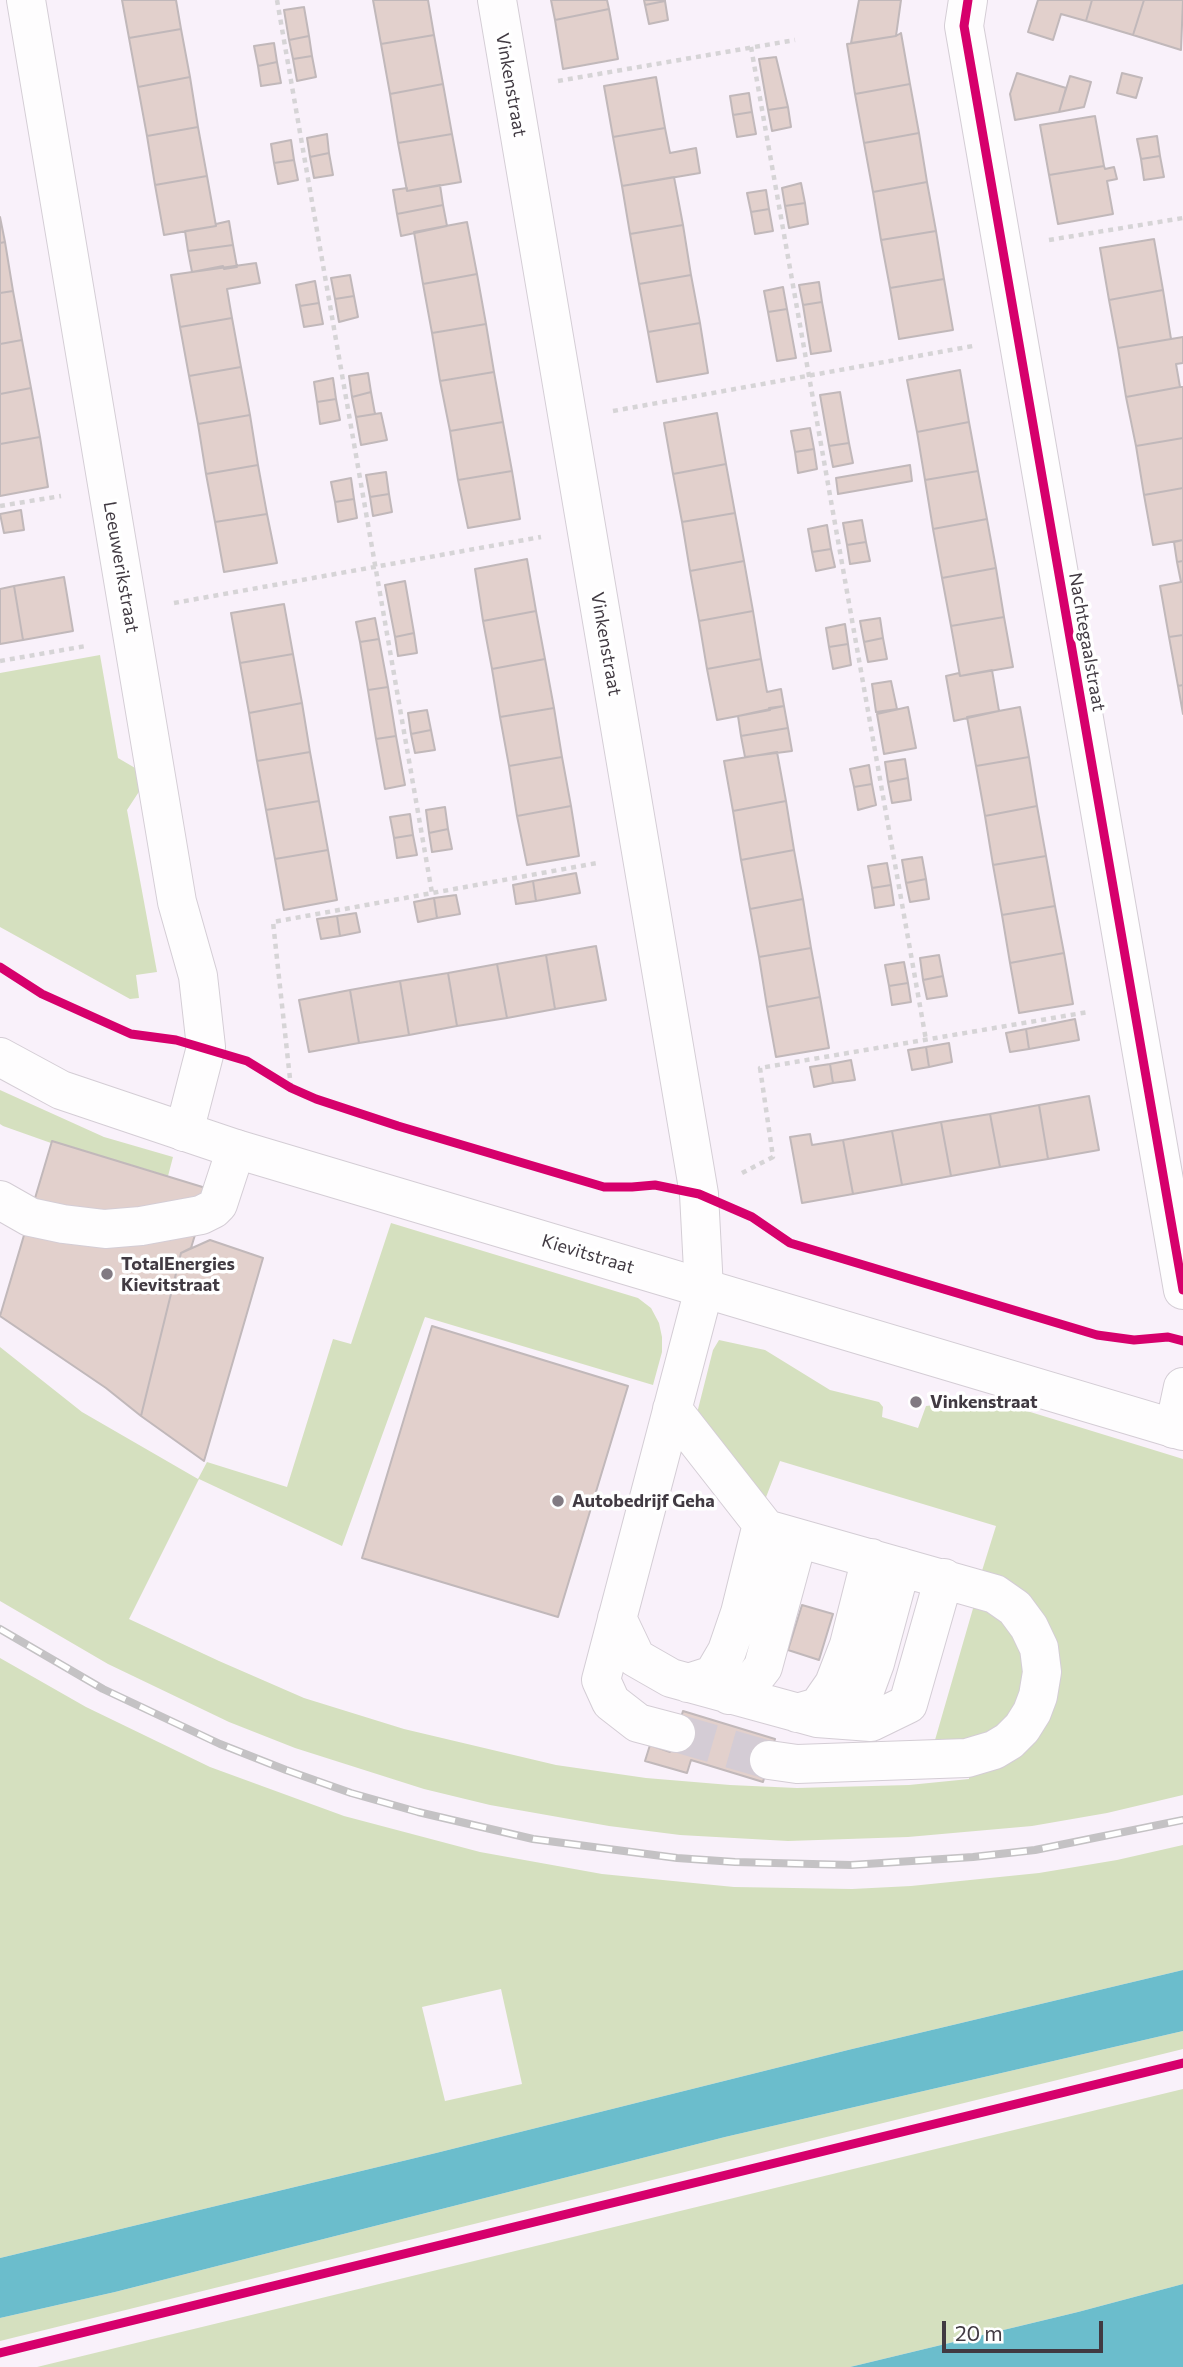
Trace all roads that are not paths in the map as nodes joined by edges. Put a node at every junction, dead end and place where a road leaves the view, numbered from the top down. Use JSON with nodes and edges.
{"nodes":[{"id":1,"x":26,"y":0,"type":"edge"},
{"id":2,"x":497,"y":0,"type":"edge"},
{"id":3,"x":968,"y":0,"type":"edge"},
{"id":4,"x":0,"y":1057,"type":"edge"},
{"id":5,"x":184,"y":1132,"type":"junction"},
{"id":6,"x":236,"y":1149,"type":"junction"},
{"id":7,"x":0,"y":1200,"type":"edge"},
{"id":8,"x":704,"y":1289,"type":"junction"},
{"id":9,"x":1183,"y":1290,"type":"edge"},
{"id":10,"x":1183,"y":1387,"type":"edge"},
{"id":11,"x":672,"y":1409,"type":"junction"},
{"id":12,"x":1178,"y":1430,"type":"edge"},
{"id":13,"x":762,"y":1524,"type":"junction"},
{"id":14,"x":799,"y":1538,"type":"junction"},
{"id":15,"x":886,"y":1562,"type":"junction"},
{"id":16,"x":944,"y":1578,"type":"junction"},
{"id":17,"x":617,"y":1618,"type":"junction"},
{"id":18,"x":688,"y":1683,"type":"junction"},
{"id":19,"x":729,"y":1695,"type":"junction"},
{"id":20,"x":815,"y":1716,"type":"junction"},
{"id":21,"x":676,"y":1732,"type":"tunnel mouth"},
{"id":22,"x":769,"y":1760,"type":"tunnel mouth"}],
"edges":[{"from":1,"to":5,"type":"street","name":"Leeuwerikstraat"},
{"from":2,"to":8,"type":"street","name":"Vinkenstraat"},
{"from":3,"to":9,"type":"street","name":"Nachtegaalstraat"},
{"from":4,"to":5,"type":"street","name":"Kievitstraat"},
{"from":5,"to":6,"type":"street","name":"Kievitstraat"},
{"from":6,"to":7,"type":"street"},
{"from":6,"to":8,"type":"street","name":"Kievitstraat"},
{"from":8,"to":11,"type":"street","name":"Vinkenstraat"},
{"from":8,"to":12,"type":"street","name":"Kievitstraat"},
{"from":10,"to":12,"type":"street"},
{"from":11,"to":13,"type":"street"},
{"from":11,"to":17,"type":"street","name":"Vinkenstraat"},
{"from":13,"to":14,"type":"street"},
{"from":13,"to":18,"type":"street"},
{"from":14,"to":15,"type":"street"},
{"from":14,"to":19,"type":"street"},
{"from":15,"to":16,"type":"street"},
{"from":15,"to":20,"type":"street"},
{"from":16,"to":20,"type":"street"},
{"from":16,"to":22,"type":"street"},
{"from":17,"to":18,"type":"street"},
{"from":17,"to":21,"type":"street","name":"Vinkenstraat"},
{"from":18,"to":19,"type":"street"},
{"from":19,"to":20,"type":"street"}]}
